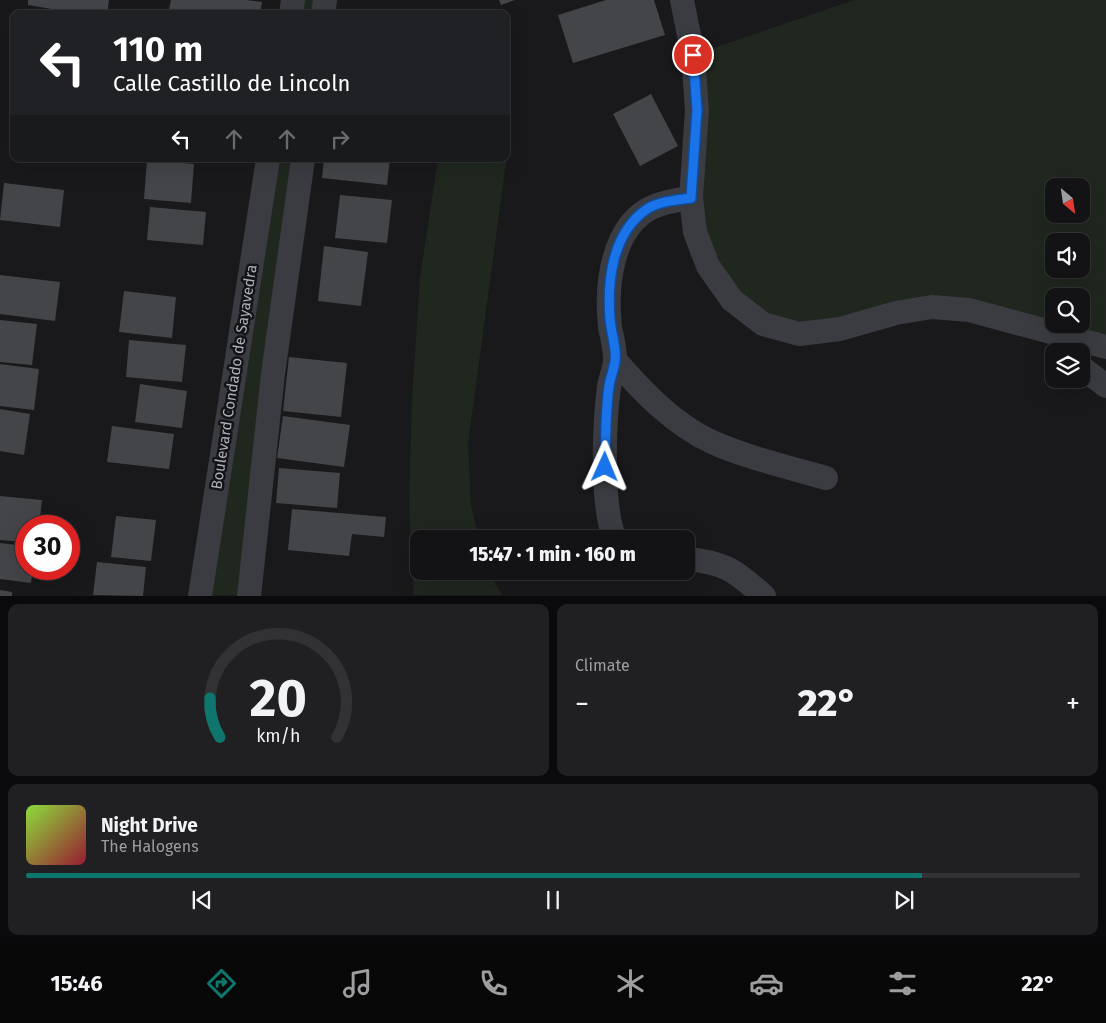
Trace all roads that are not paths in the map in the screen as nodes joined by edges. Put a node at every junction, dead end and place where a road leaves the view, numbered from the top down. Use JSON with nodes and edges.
{"nodes":[{"id":1,"x":682,"y":0,"type":"edge"},
{"id":2,"x":268,"y":162,"type":"edge"},
{"id":3,"x":303,"y":162,"type":"edge"},
{"id":4,"x":691,"y":198,"type":"junction"},
{"id":5,"x":1024,"y":324,"type":"junction"},
{"id":6,"x":1049,"y":343,"type":"edge"},
{"id":7,"x":1106,"y":347,"type":"edge"},
{"id":8,"x":616,"y":360,"type":"junction"},
{"id":9,"x":1090,"y":374,"type":"edge"},
{"id":10,"x":1106,"y":386,"type":"edge"},
{"id":11,"x":826,"y":478,"type":"dead end"},
{"id":12,"x":610,"y":530,"type":"edge"},
{"id":13,"x":695,"y":560,"type":"edge"},
{"id":14,"x":200,"y":596,"type":"edge"},
{"id":15,"x":249,"y":596,"type":"edge"},
{"id":16,"x":764,"y":596,"type":"edge"}],
"edges":[{"from":1,"to":4,"type":"street"},
{"from":2,"to":14,"type":"street","name":"Boulevard Condado de Sayavedra"},
{"from":3,"to":15,"type":"street"},
{"from":4,"to":5,"type":"street"},
{"from":4,"to":8,"type":"street"},
{"from":5,"to":6,"type":"street"},
{"from":5,"to":7,"type":"street"},
{"from":8,"to":11,"type":"street"},
{"from":8,"to":12,"type":"street"},
{"from":9,"to":10,"type":"street"},
{"from":13,"to":16,"type":"street"}]}
